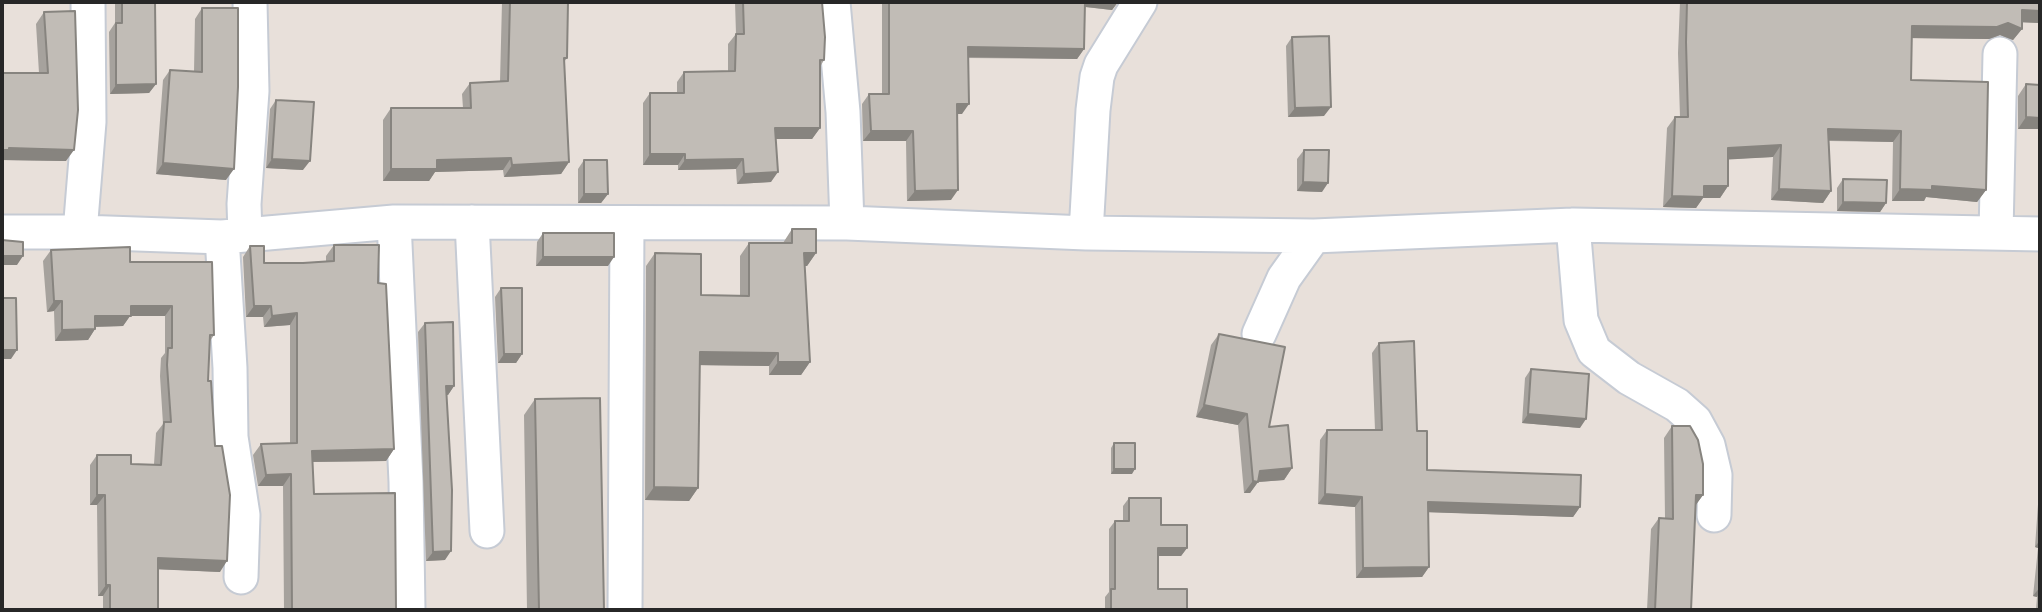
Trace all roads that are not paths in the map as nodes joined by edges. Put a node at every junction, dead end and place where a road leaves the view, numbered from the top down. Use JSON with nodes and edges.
{"nodes":[{"id":1,"x":88,"y":2,"type":"edge"},
{"id":2,"x":250,"y":2,"type":"edge"},
{"id":3,"x":833,"y":2,"type":"edge"},
{"id":4,"x":1140,"y":2,"type":"edge"},
{"id":5,"x":2000,"y":54,"type":"dead end"},
{"id":6,"x":394,"y":222,"type":"junction"},
{"id":7,"x":472,"y":222,"type":"junction"},
{"id":8,"x":846,"y":223,"type":"junction"},
{"id":9,"x":627,"y":224,"type":"junction"},
{"id":10,"x":1573,"y":225,"type":"junction"},
{"id":11,"x":2,"y":232,"type":"edge"},
{"id":12,"x":80,"y":232,"type":"junction"},
{"id":13,"x":1086,"y":233,"type":"junction"},
{"id":14,"x":1996,"y":233,"type":"junction"},
{"id":15,"x":2040,"y":234,"type":"edge"},
{"id":16,"x":234,"y":236,"type":"junction"},
{"id":17,"x":1314,"y":236,"type":"junction"},
{"id":18,"x":1259,"y":334,"type":"dead end"},
{"id":19,"x":1714,"y":515,"type":"dead end"},
{"id":20,"x":487,"y":531,"type":"dead end"},
{"id":21,"x":241,"y":577,"type":"dead end"},
{"id":22,"x":408,"y":610,"type":"edge"},
{"id":23,"x":625,"y":610,"type":"edge"}],
"edges":[{"from":1,"to":12,"type":"street"},
{"from":2,"to":16,"type":"street"},
{"from":3,"to":8,"type":"street"},
{"from":4,"to":13,"type":"street"},
{"from":5,"to":14,"type":"street"},
{"from":6,"to":7,"type":"street"},
{"from":6,"to":16,"type":"street"},
{"from":6,"to":22,"type":"street"},
{"from":7,"to":9,"type":"street"},
{"from":7,"to":20,"type":"street"},
{"from":8,"to":9,"type":"street"},
{"from":8,"to":13,"type":"street"},
{"from":9,"to":23,"type":"street"},
{"from":10,"to":14,"type":"street"},
{"from":10,"to":17,"type":"street"},
{"from":10,"to":19,"type":"street"},
{"from":11,"to":12,"type":"street"},
{"from":12,"to":16,"type":"street"},
{"from":13,"to":17,"type":"street"},
{"from":14,"to":15,"type":"street"},
{"from":16,"to":21,"type":"street"},
{"from":17,"to":18,"type":"street"}]}
